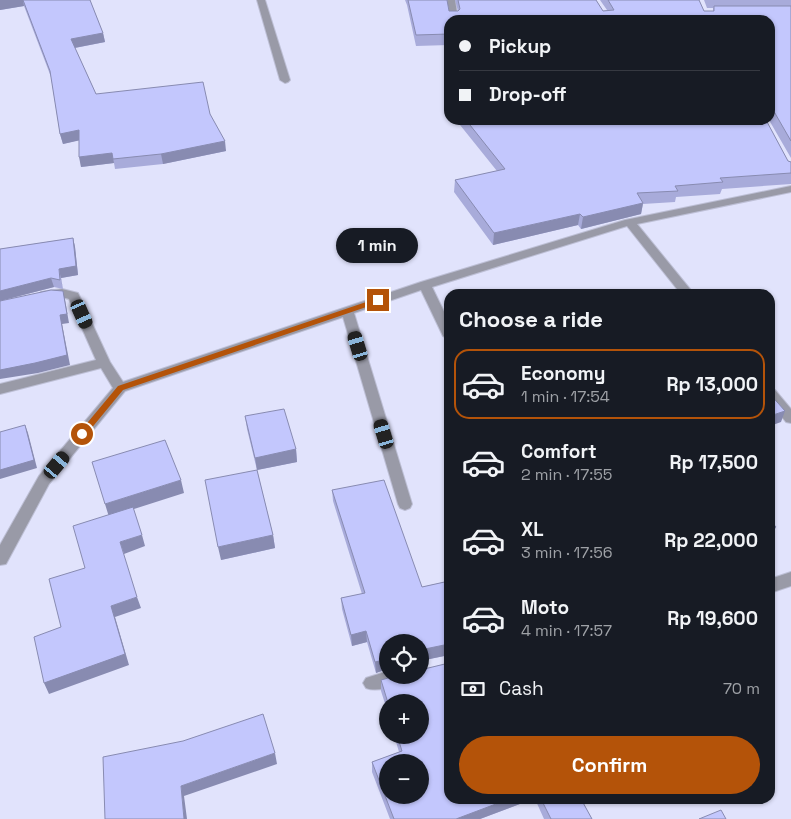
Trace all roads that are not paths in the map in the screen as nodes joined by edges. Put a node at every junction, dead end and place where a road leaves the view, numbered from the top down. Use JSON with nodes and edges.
{"nodes":[{"id":1,"x":261,"y":0,"type":"edge"},
{"id":2,"x":451,"y":0,"type":"edge"},
{"id":3,"x":453,"y":15,"type":"edge"},
{"id":4,"x":286,"y":80,"type":"dead end"},
{"id":5,"x":791,"y":189,"type":"edge"},
{"id":6,"x":629,"y":222,"type":"junction"},
{"id":7,"x":424,"y":284,"type":"junction"},
{"id":8,"x":684,"y":289,"type":"edge"},
{"id":9,"x":36,"y":297,"type":"edge"},
{"id":10,"x":347,"y":311,"type":"junction"},
{"id":11,"x":444,"y":326,"type":"edge"},
{"id":12,"x":104,"y":363,"type":"junction"},
{"id":13,"x":120,"y":388,"type":"junction"},
{"id":14,"x":0,"y":389,"type":"edge"},
{"id":15,"x":775,"y":399,"type":"edge"},
{"id":16,"x":791,"y":418,"type":"edge"},
{"id":17,"x":405,"y":504,"type":"dead end"},
{"id":18,"x":0,"y":559,"type":"edge"},
{"id":19,"x":791,"y":579,"type":"edge"},
{"id":20,"x":775,"y":584,"type":"edge"},
{"id":21,"x":379,"y":681,"type":"edge"},
{"id":22,"x":372,"y":683,"type":"dead end"}],
"edges":[{"from":1,"to":4,"type":"street"},
{"from":2,"to":3,"type":"street"},
{"from":5,"to":6,"type":"street"},
{"from":6,"to":7,"type":"street"},
{"from":6,"to":8,"type":"street"},
{"from":7,"to":10,"type":"street"},
{"from":7,"to":11,"type":"street"},
{"from":9,"to":12,"type":"street"},
{"from":10,"to":13,"type":"street"},
{"from":10,"to":17,"type":"street"},
{"from":12,"to":13,"type":"street"},
{"from":12,"to":14,"type":"street"},
{"from":13,"to":18,"type":"street"},
{"from":15,"to":16,"type":"street"},
{"from":19,"to":20,"type":"street"},
{"from":21,"to":22,"type":"street"}]}
